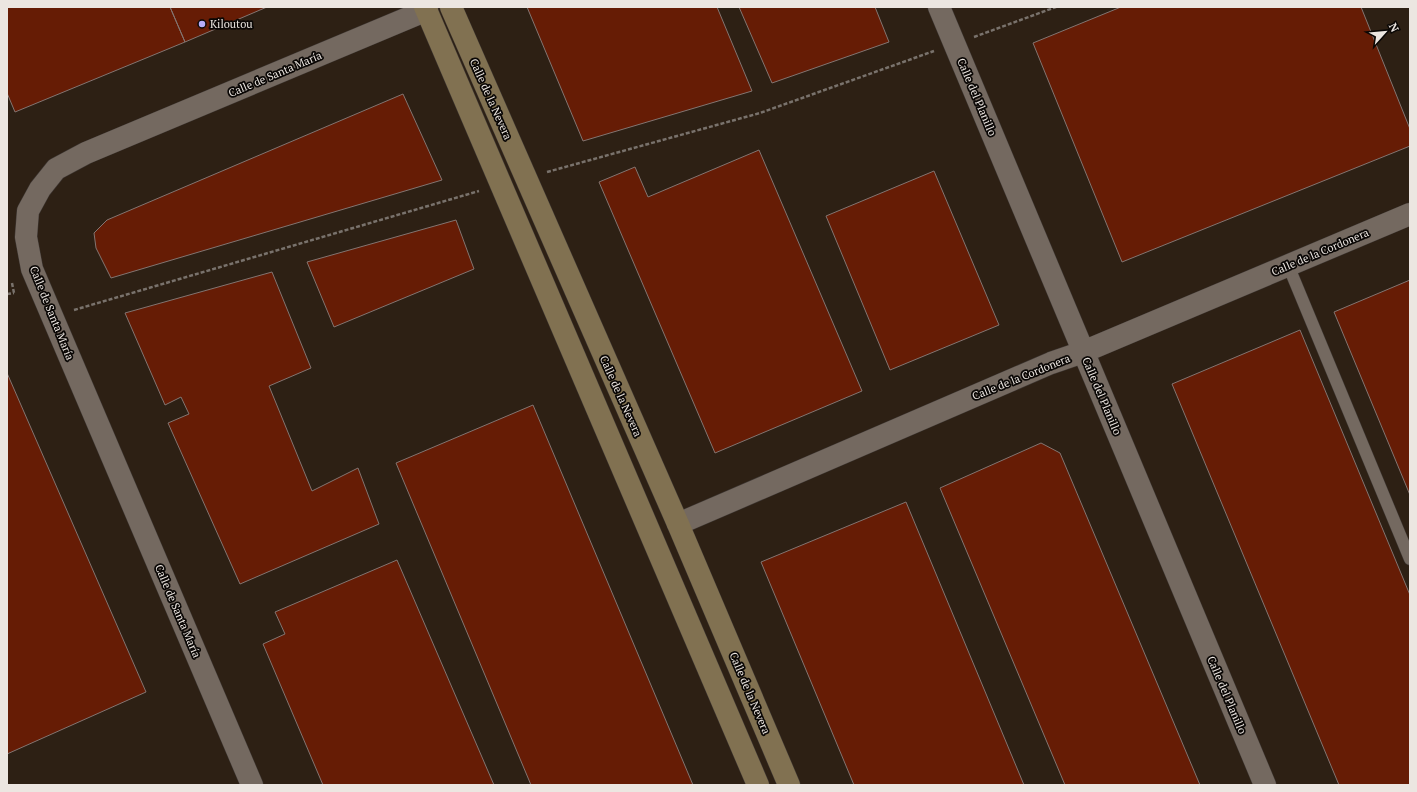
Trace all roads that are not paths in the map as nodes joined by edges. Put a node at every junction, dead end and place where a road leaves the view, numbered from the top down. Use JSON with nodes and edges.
{"nodes":[{"id":1,"x":451,"y":7,"type":"edge"},
{"id":2,"x":939,"y":7,"type":"edge"},
{"id":3,"x":426,"y":9,"type":"edge"},
{"id":4,"x":1410,"y":214,"type":"edge"},
{"id":5,"x":1288,"y":265,"type":"junction"},
{"id":6,"x":1083,"y":352,"type":"junction"},
{"id":7,"x":678,"y":524,"type":"junction"},
{"id":8,"x":1410,"y":559,"type":"edge"},
{"id":9,"x":252,"y":785,"type":"edge"},
{"id":10,"x":758,"y":785,"type":"edge"},
{"id":11,"x":789,"y":785,"type":"edge"},
{"id":12,"x":1265,"y":785,"type":"edge"}],
"edges":[{"from":1,"to":7,"type":"main road","name":"Calle de la Nevera"},
{"from":2,"to":6,"type":"street","name":"Calle del Planillo"},
{"from":3,"to":9,"type":"street","name":"Calle de Santa María"},
{"from":3,"to":10,"type":"main road"},
{"from":4,"to":5,"type":"street","name":"Calle de la Cordonera"},
{"from":5,"to":6,"type":"street","name":"Calle de la Cordonera"},
{"from":5,"to":8,"type":"lane"},
{"from":6,"to":7,"type":"street","name":"Calle de la Cordonera"},
{"from":6,"to":12,"type":"street","name":"Calle del Planillo"},
{"from":7,"to":11,"type":"main road","name":"Calle de la Nevera"}]}
